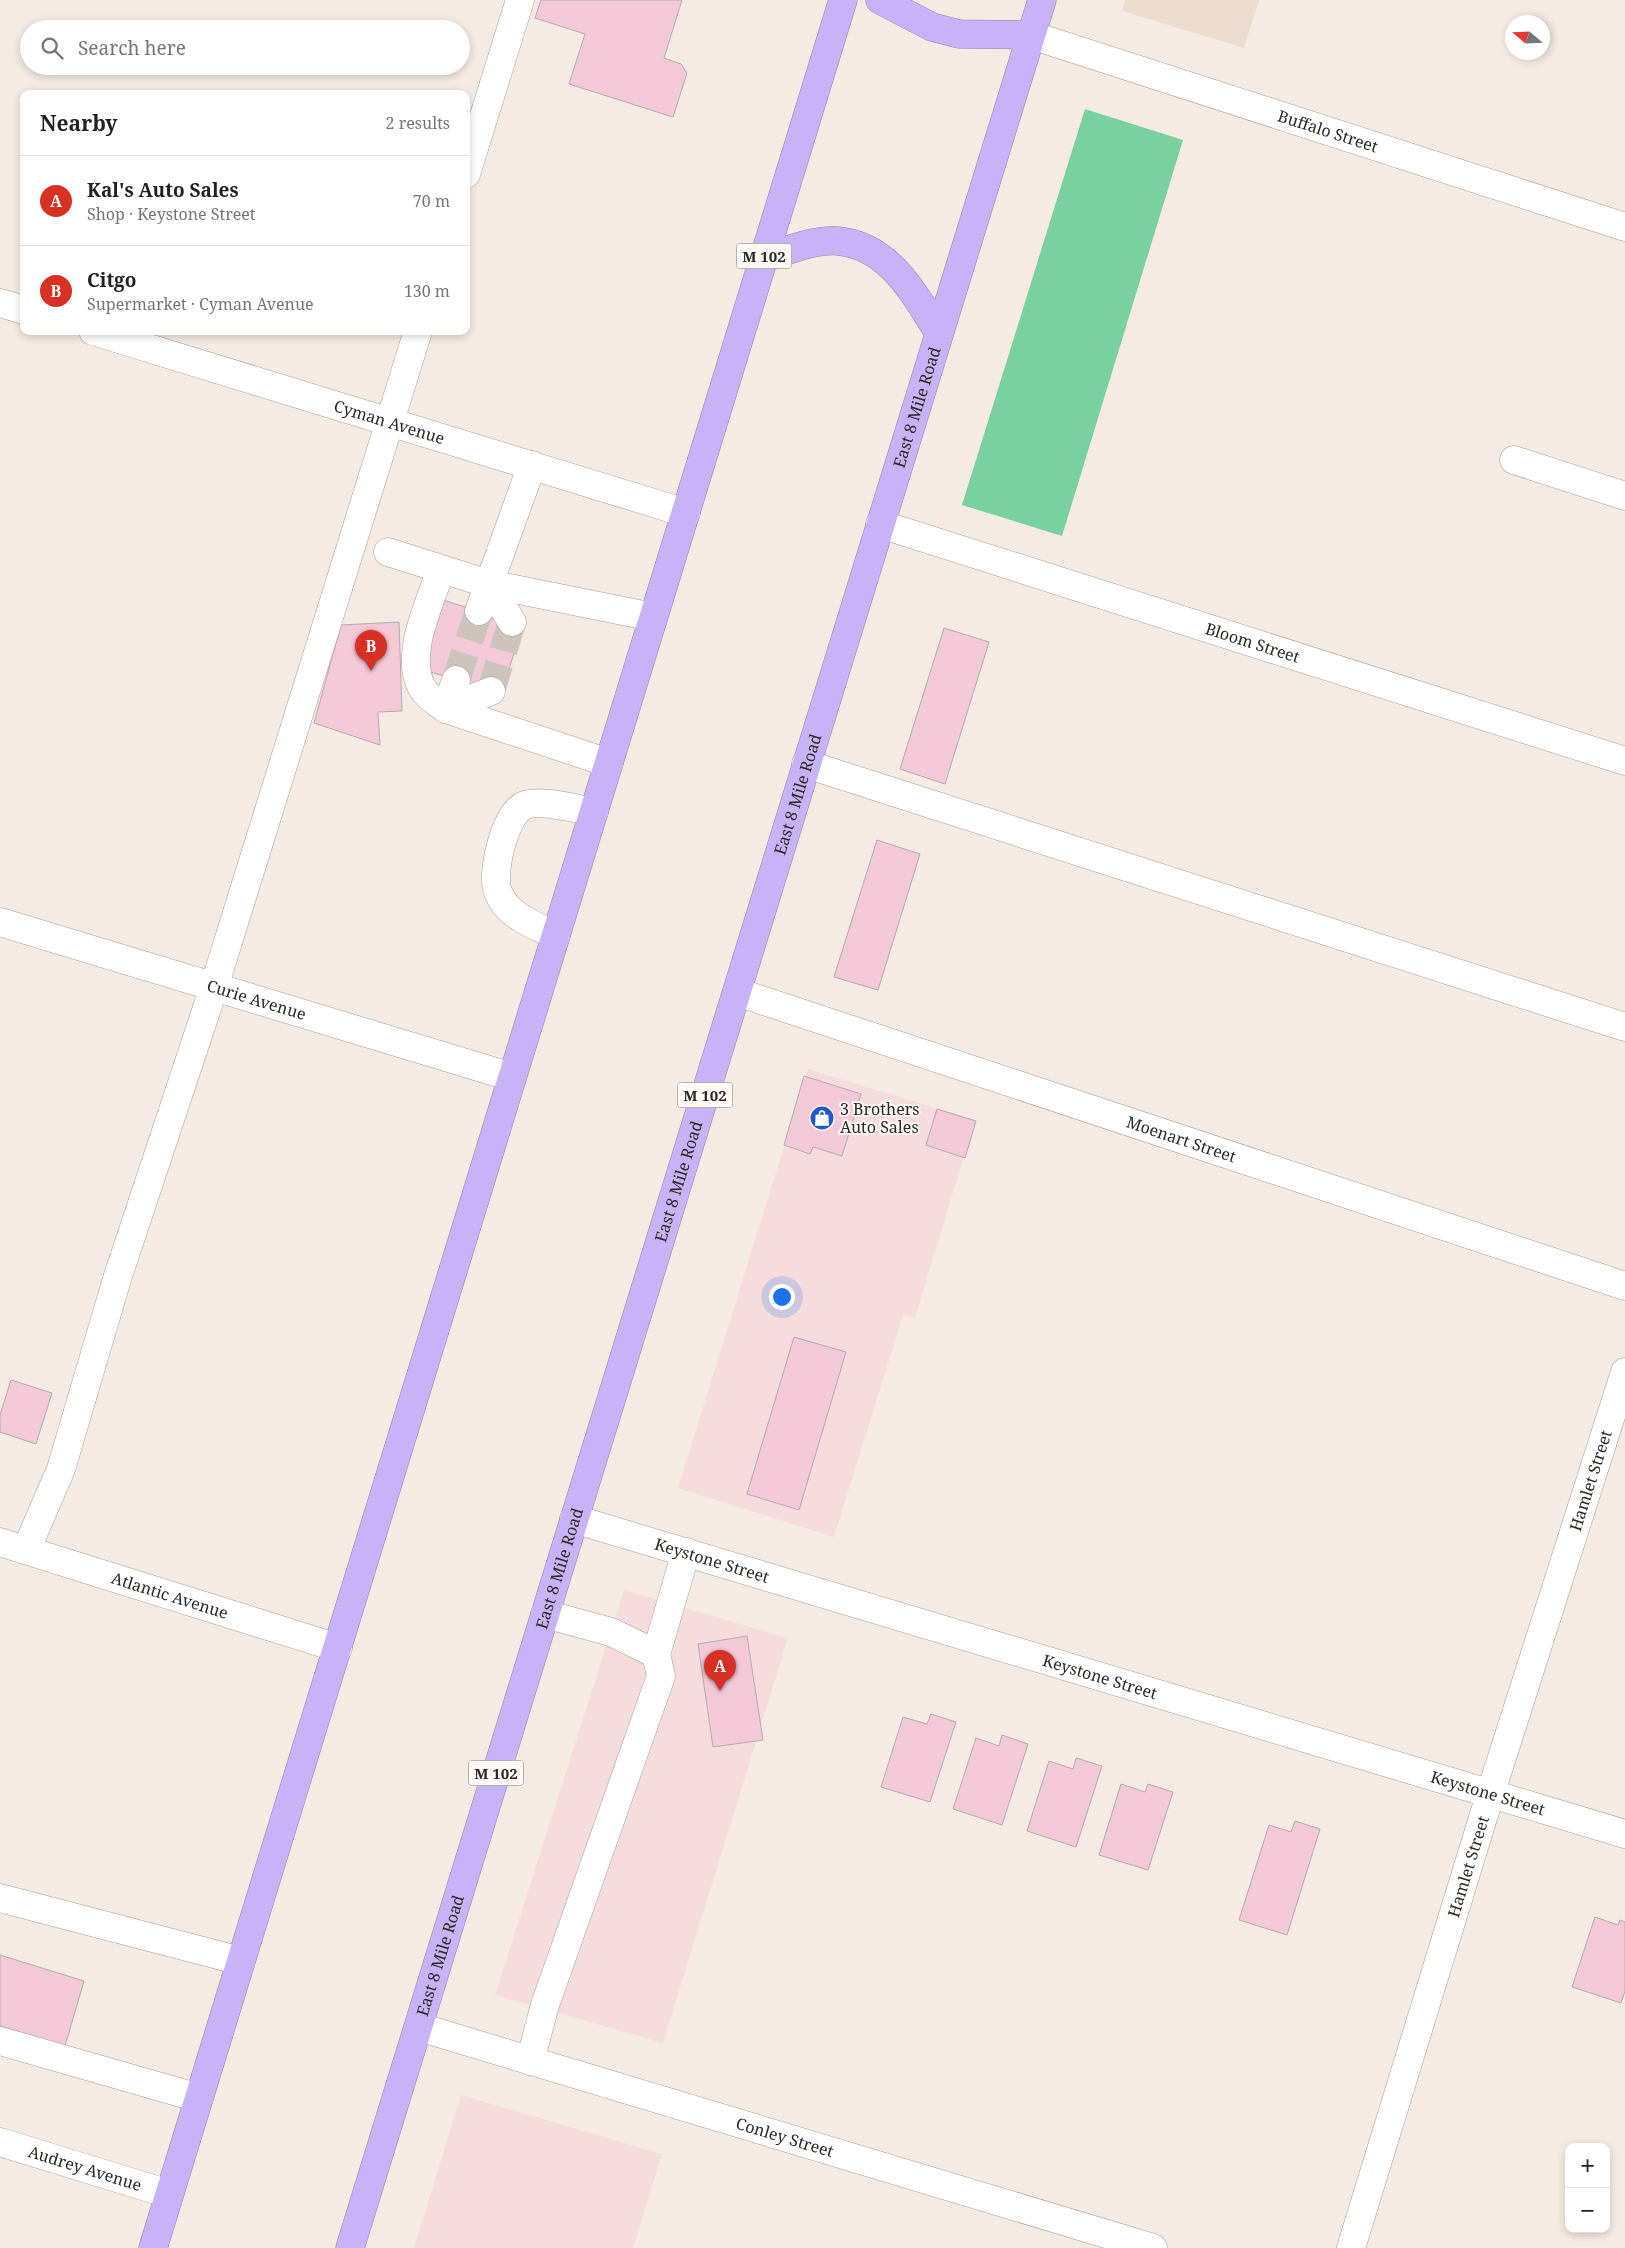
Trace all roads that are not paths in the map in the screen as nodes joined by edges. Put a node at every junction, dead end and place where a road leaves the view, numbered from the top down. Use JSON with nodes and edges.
{"nodes":[{"id":1,"x":520,"y":0,"type":"edge"},
{"id":2,"x":843,"y":0,"type":"edge"},
{"id":3,"x":880,"y":0,"type":"edge"},
{"id":4,"x":1042,"y":0,"type":"edge"},
{"id":5,"x":1031,"y":35,"type":"junction"},
{"id":6,"x":470,"y":161,"type":"edge"},
{"id":7,"x":1625,"y":227,"type":"edge"},
{"id":8,"x":764,"y":258,"type":"junction"},
{"id":9,"x":0,"y":303,"type":"edge"},
{"id":10,"x":20,"y":309,"type":"edge"},
{"id":11,"x":939,"y":333,"type":"junction"},
{"id":12,"x":106,"y":335,"type":"edge"},
{"id":13,"x":417,"y":335,"type":"edge"},
{"id":14,"x":390,"y":422,"type":"junction"},
{"id":15,"x":1514,"y":460,"type":"dead end"},
{"id":16,"x":532,"y":466,"type":"junction"},
{"id":17,"x":1625,"y":496,"type":"edge"},
{"id":18,"x":686,"y":513,"type":"junction"},
{"id":19,"x":880,"y":524,"type":"junction"},
{"id":20,"x":388,"y":552,"type":"dead end"},
{"id":21,"x":441,"y":570,"type":"junction"},
{"id":22,"x":489,"y":584,"type":"junction"},
{"id":23,"x":479,"y":611,"type":"tunnel mouth"},
{"id":24,"x":653,"y":617,"type":"junction"},
{"id":25,"x":512,"y":622,"type":"dead end"},
{"id":26,"x":456,"y":680,"type":"tunnel mouth"},
{"id":27,"x":490,"y":691,"type":"dead end"},
{"id":28,"x":446,"y":709,"type":"junction"},
{"id":29,"x":1625,"y":761,"type":"edge"},
{"id":30,"x":608,"y":763,"type":"junction"},
{"id":31,"x":806,"y":764,"type":"junction"},
{"id":32,"x":594,"y":812,"type":"junction"},
{"id":33,"x":0,"y":922,"type":"edge"},
{"id":34,"x":556,"y":936,"type":"junction"},
{"id":35,"x":214,"y":986,"type":"junction"},
{"id":36,"x":736,"y":992,"type":"junction"},
{"id":37,"x":1625,"y":1028,"type":"edge"},
{"id":38,"x":512,"y":1077,"type":"junction"},
{"id":39,"x":1625,"y":1286,"type":"edge"},
{"id":40,"x":1625,"y":1372,"type":"edge"},
{"id":41,"x":574,"y":1519,"type":"junction"},
{"id":42,"x":0,"y":1542,"type":"edge"},
{"id":43,"x":26,"y":1550,"type":"junction"},
{"id":44,"x":686,"y":1552,"type":"junction"},
{"id":45,"x":545,"y":1614,"type":"junction"},
{"id":46,"x":338,"y":1648,"type":"junction"},
{"id":47,"x":656,"y":1654,"type":"junction"},
{"id":48,"x":1490,"y":1795,"type":"junction"},
{"id":49,"x":1625,"y":1834,"type":"edge"},
{"id":50,"x":0,"y":1898,"type":"edge"},
{"id":51,"x":241,"y":1962,"type":"junction"},
{"id":52,"x":419,"y":2027,"type":"junction"},
{"id":53,"x":0,"y":2041,"type":"edge"},
{"id":54,"x":530,"y":2061,"type":"junction"},
{"id":55,"x":199,"y":2098,"type":"junction"},
{"id":56,"x":0,"y":2142,"type":"edge"},
{"id":57,"x":169,"y":2194,"type":"junction"},
{"id":58,"x":152,"y":2248,"type":"edge"},
{"id":59,"x":350,"y":2248,"type":"edge"},
{"id":60,"x":1153,"y":2248,"type":"edge"},
{"id":61,"x":1351,"y":2248,"type":"edge"}],
"edges":[{"from":1,"to":6,"type":"street"},
{"from":2,"to":8,"type":"highway","number":"M 102"},
{"from":3,"to":5,"type":"highway"},
{"from":4,"to":5,"type":"highway","name":"East 8 Mile Road","number":"M 102"},
{"from":5,"to":7,"type":"street","name":"Buffalo Street"},
{"from":5,"to":11,"type":"highway","name":"East 8 Mile Road","number":"M 102"},
{"from":8,"to":11,"type":"highway"},
{"from":8,"to":18,"type":"highway","number":"M 102"},
{"from":9,"to":10,"type":"street"},
{"from":11,"to":19,"type":"highway","name":"East 8 Mile Road","number":"M 102"},
{"from":12,"to":14,"type":"street","name":"Cyman Avenue"},
{"from":13,"to":14,"type":"street"},
{"from":14,"to":16,"type":"street","name":"Cyman Avenue"},
{"from":14,"to":35,"type":"street"},
{"from":15,"to":17,"type":"street"},
{"from":16,"to":18,"type":"street","name":"Cyman Avenue"},
{"from":16,"to":22,"type":"street"},
{"from":18,"to":24,"type":"highway","number":"M 102"},
{"from":19,"to":29,"type":"street","name":"Bloom Street"},
{"from":19,"to":31,"type":"highway","name":"East 8 Mile Road","number":"M 102"},
{"from":20,"to":21,"type":"street"},
{"from":21,"to":22,"type":"street"},
{"from":21,"to":28,"type":"street"},
{"from":22,"to":23,"type":"street"},
{"from":22,"to":24,"type":"street"},
{"from":22,"to":25,"type":"street"},
{"from":24,"to":30,"type":"highway","number":"M 102"},
{"from":26,"to":28,"type":"street"},
{"from":27,"to":28,"type":"street"},
{"from":28,"to":30,"type":"street"},
{"from":30,"to":32,"type":"highway","number":"M 102"},
{"from":31,"to":36,"type":"highway","name":"East 8 Mile Road","number":"M 102"},
{"from":31,"to":37,"type":"street"},
{"from":32,"to":34,"type":"highway","number":"M 102"},
{"from":32,"to":34,"type":"street"},
{"from":33,"to":35,"type":"street","name":"Curie Avenue"},
{"from":34,"to":38,"type":"highway","number":"M 102"},
{"from":35,"to":38,"type":"street","name":"Curie Avenue"},
{"from":35,"to":43,"type":"street"},
{"from":36,"to":39,"type":"street","name":"Moenart Street"},
{"from":36,"to":41,"type":"highway","name":"East 8 Mile Road","number":"M 102"},
{"from":38,"to":46,"type":"highway","number":"M 102"},
{"from":40,"to":48,"type":"street","name":"Hamlet Street"},
{"from":41,"to":44,"type":"street","name":"Keystone Street"},
{"from":41,"to":45,"type":"highway","name":"East 8 Mile Road","number":"M 102"},
{"from":42,"to":43,"type":"street","name":"Atlantic Avenue"},
{"from":43,"to":46,"type":"street","name":"Atlantic Avenue"},
{"from":44,"to":47,"type":"street"},
{"from":44,"to":48,"type":"street","name":"Keystone Street"},
{"from":45,"to":47,"type":"street"},
{"from":45,"to":52,"type":"highway","name":"East 8 Mile Road","number":"M 102"},
{"from":46,"to":51,"type":"highway","number":"M 102"},
{"from":47,"to":54,"type":"street"},
{"from":48,"to":49,"type":"street","name":"Keystone Street"},
{"from":48,"to":61,"type":"street","name":"Hamlet Street"},
{"from":50,"to":51,"type":"street"},
{"from":51,"to":55,"type":"highway","number":"M 102"},
{"from":52,"to":54,"type":"street","name":"Conley Street"},
{"from":52,"to":59,"type":"highway","name":"East 8 Mile Road","number":"M 102"},
{"from":53,"to":55,"type":"street"},
{"from":54,"to":60,"type":"street","name":"Conley Street"},
{"from":55,"to":57,"type":"highway","number":"M 102"},
{"from":56,"to":57,"type":"street","name":"Audrey Avenue"},
{"from":57,"to":58,"type":"highway","number":"M 102"}]}
